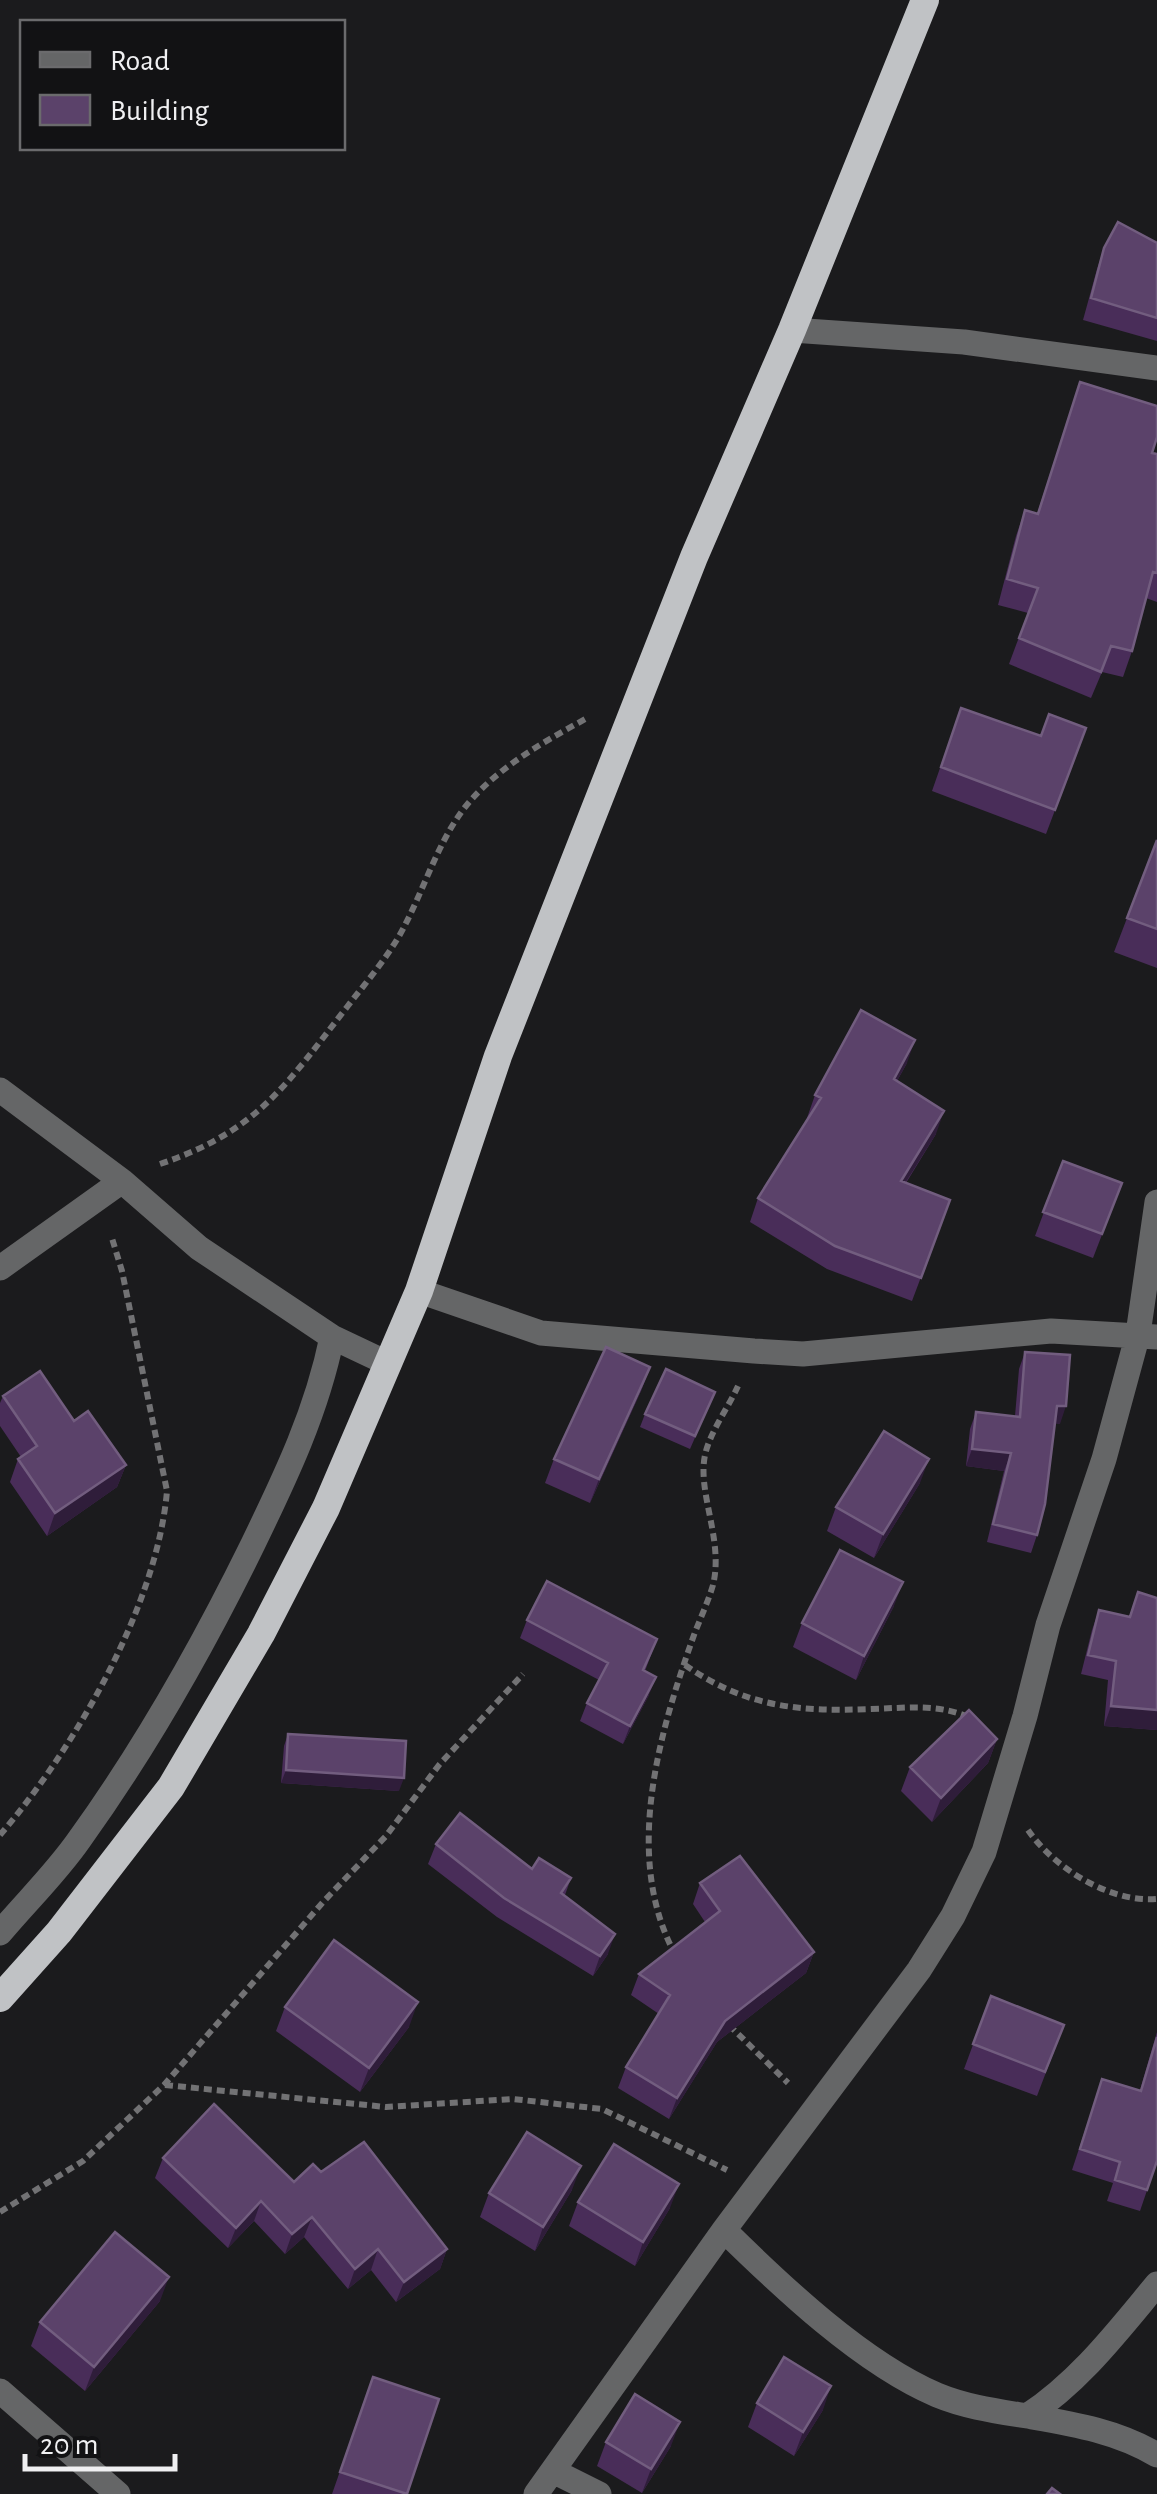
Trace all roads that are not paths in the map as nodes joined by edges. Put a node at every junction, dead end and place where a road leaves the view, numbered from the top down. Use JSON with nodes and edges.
{"nodes":[{"id":1,"x":925,"y":0,"type":"edge"},
{"id":2,"x":792,"y":330,"type":"junction"},
{"id":3,"x":1157,"y":368,"type":"edge"},
{"id":4,"x":0,"y":1090,"type":"edge"},
{"id":5,"x":122,"y":1181,"type":"junction"},
{"id":6,"x":1157,"y":1202,"type":"edge"},
{"id":7,"x":0,"y":1268,"type":"edge"},
{"id":8,"x":419,"y":1291,"type":"junction"},
{"id":9,"x":1148,"y":1336,"type":"edge"},
{"id":10,"x":332,"y":1338,"type":"junction"},
{"id":11,"x":389,"y":1364,"type":"junction"},
{"id":12,"x":0,"y":1933,"type":"edge"},
{"id":13,"x":0,"y":1998,"type":"edge"},
{"id":14,"x":724,"y":2230,"type":"junction"},
{"id":15,"x":1157,"y":2284,"type":"edge"},
{"id":16,"x":0,"y":2392,"type":"edge"},
{"id":17,"x":1027,"y":2416,"type":"junction"},
{"id":18,"x":1157,"y":2456,"type":"edge"},
{"id":19,"x":553,"y":2470,"type":"junction"},
{"id":20,"x":118,"y":2494,"type":"edge"},
{"id":21,"x":536,"y":2494,"type":"edge"},
{"id":22,"x":599,"y":2494,"type":"edge"}],
"edges":[{"from":1,"to":2,"type":"highway"},
{"from":2,"to":3,"type":"street"},
{"from":2,"to":8,"type":"highway"},
{"from":4,"to":5,"type":"street"},
{"from":5,"to":7,"type":"street"},
{"from":5,"to":10,"type":"street"},
{"from":6,"to":9,"type":"street"},
{"from":8,"to":9,"type":"street"},
{"from":8,"to":11,"type":"highway"},
{"from":9,"to":14,"type":"street"},
{"from":10,"to":11,"type":"street"},
{"from":10,"to":12,"type":"street"},
{"from":11,"to":13,"type":"highway"},
{"from":14,"to":17,"type":"street"},
{"from":14,"to":19,"type":"street"},
{"from":15,"to":17,"type":"street"},
{"from":16,"to":20,"type":"street"},
{"from":17,"to":18,"type":"street"},
{"from":19,"to":21,"type":"street"},
{"from":19,"to":22,"type":"street"}]}
